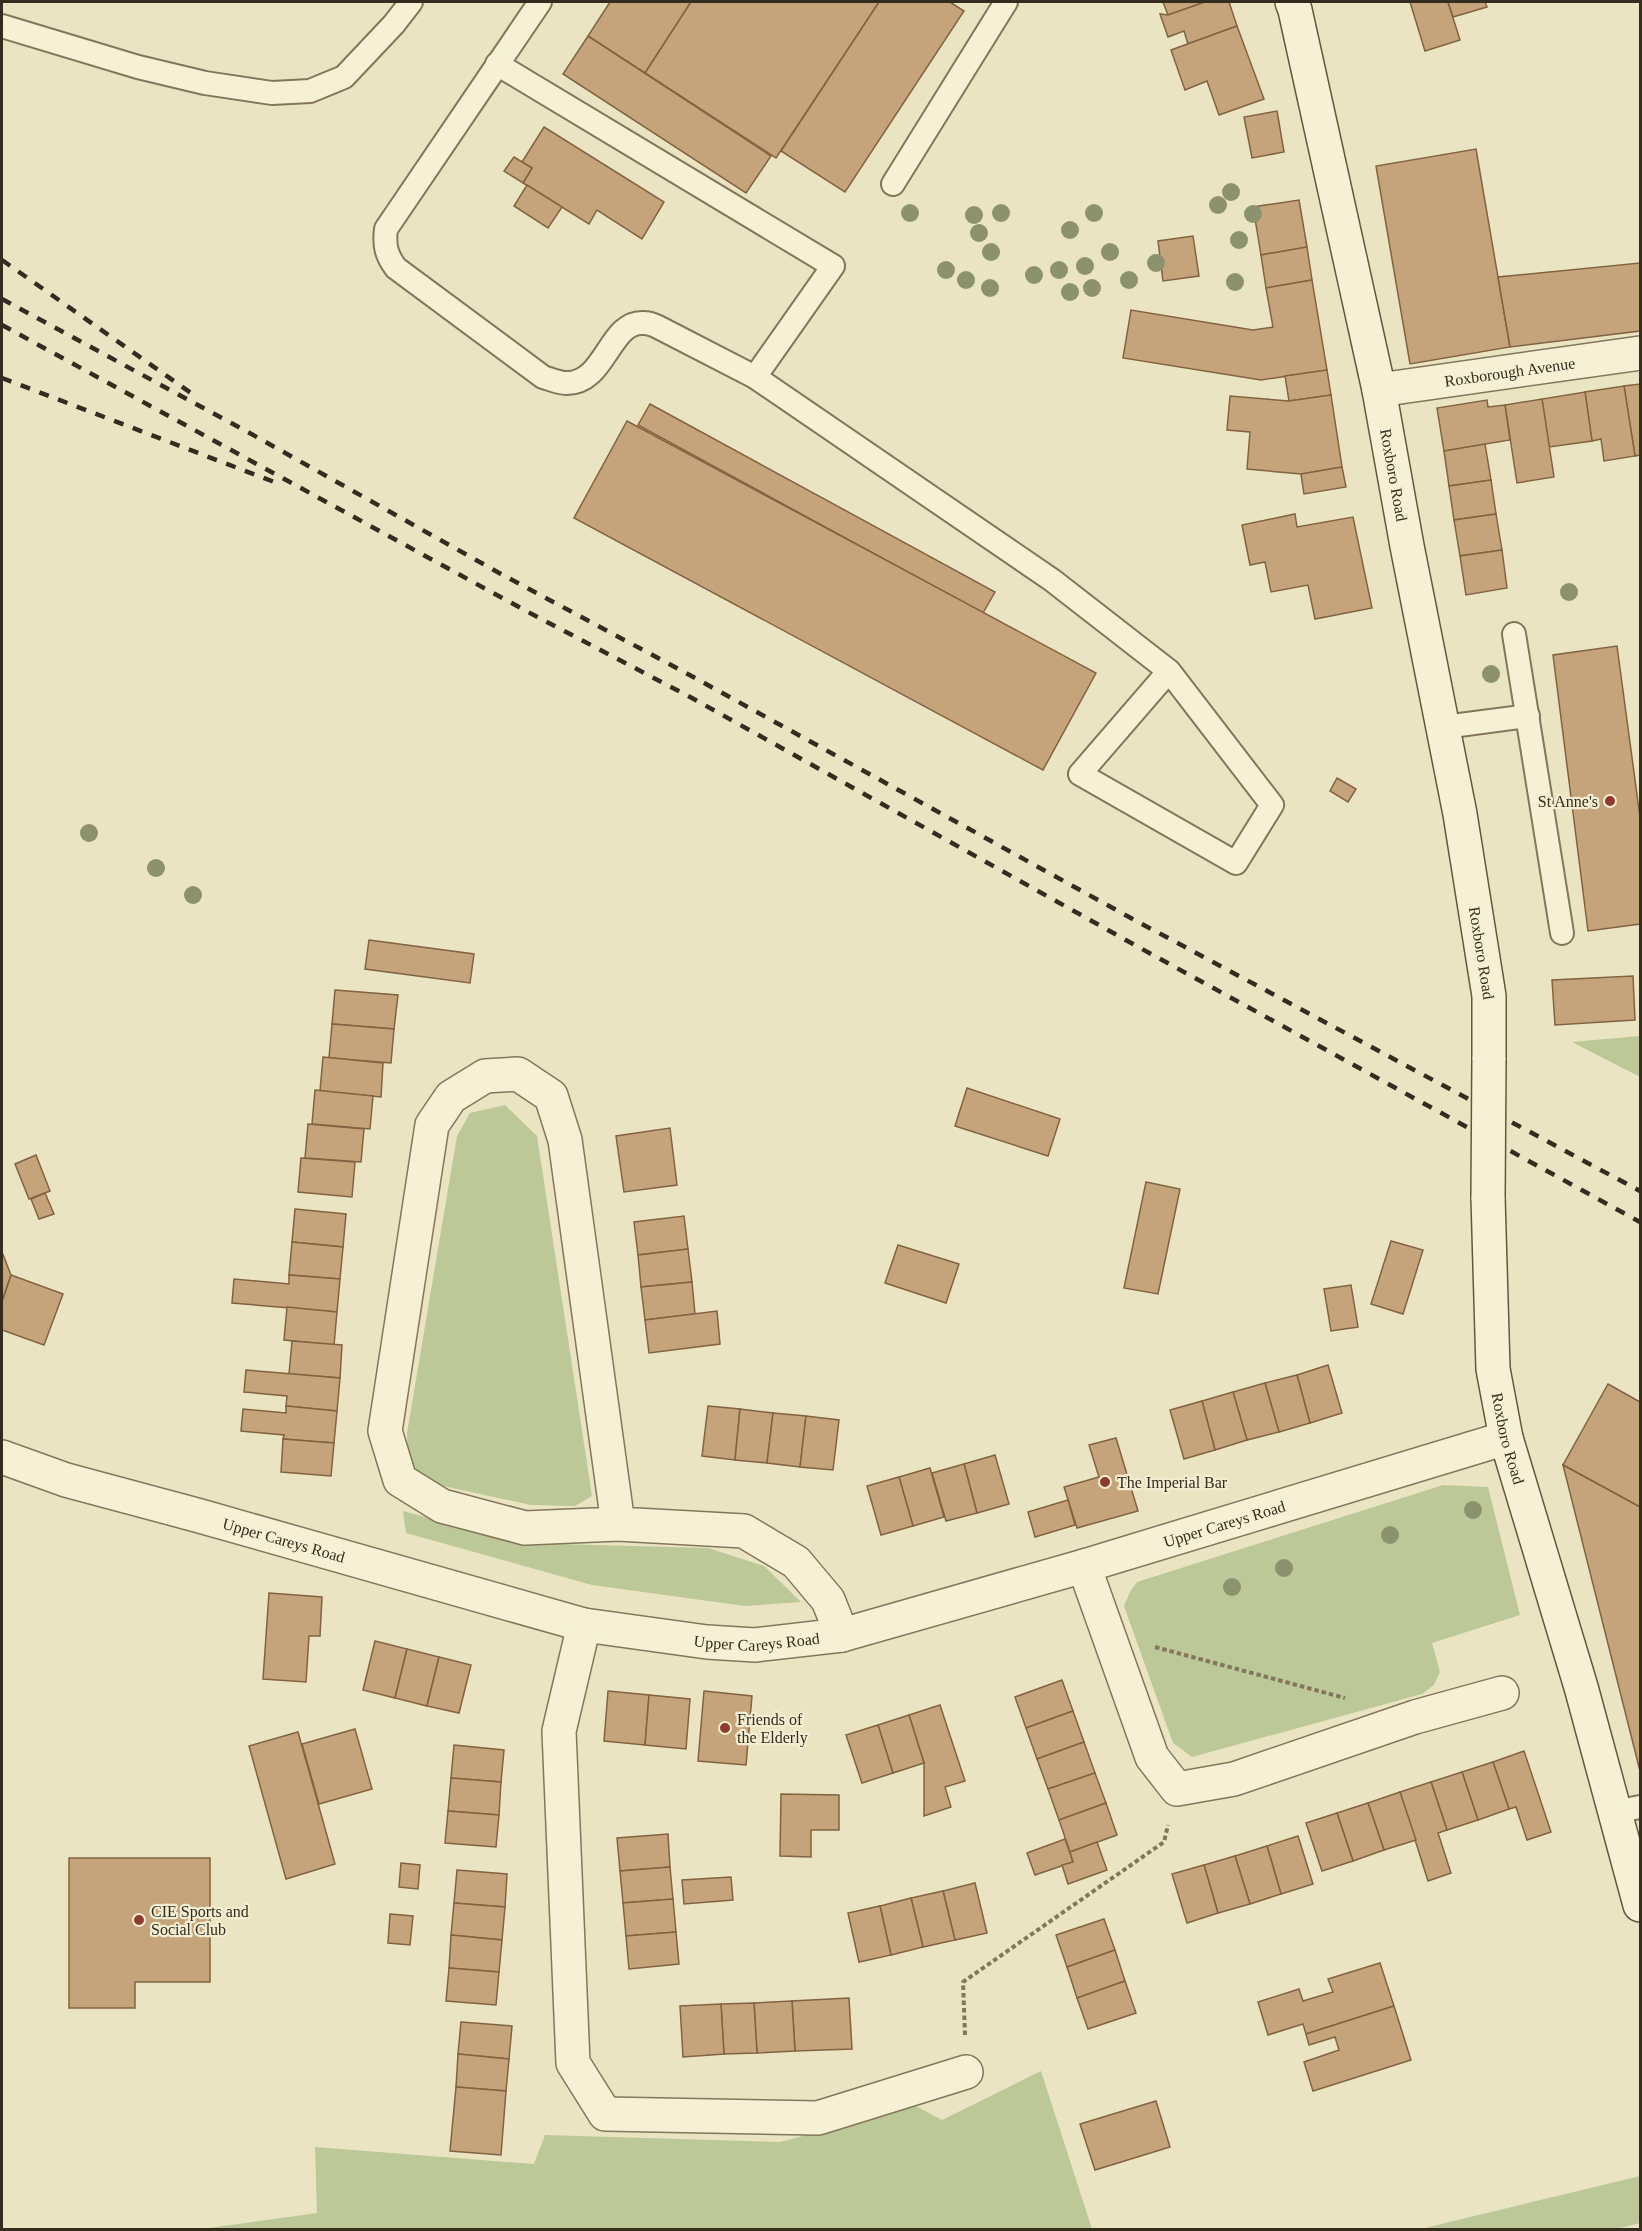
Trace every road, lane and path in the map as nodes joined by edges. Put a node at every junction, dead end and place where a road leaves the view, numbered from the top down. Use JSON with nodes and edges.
{"nodes":[{"id":1,"x":411,"y":2,"type":"edge"},
{"id":2,"x":540,"y":2,"type":"edge"},
{"id":3,"x":1006,"y":2,"type":"edge"},
{"id":4,"x":1292,"y":2,"type":"edge"},
{"id":5,"x":2,"y":26,"type":"edge"},
{"id":6,"x":497,"y":64,"type":"junction"},
{"id":7,"x":893,"y":184,"type":"dead end"},
{"id":8,"x":1641,"y":353,"type":"edge"},
{"id":9,"x":755,"y":377,"type":"junction"},
{"id":10,"x":1379,"y":390,"type":"junction"},
{"id":11,"x":1514,"y":634,"type":"dead end"},
{"id":12,"x":1169,"y":671,"type":"junction"},
{"id":13,"x":1528,"y":717,"type":"junction"},
{"id":14,"x":1444,"y":727,"type":"junction"},
{"id":15,"x":1562,"y":933,"type":"dead end"},
{"id":16,"x":1506,"y":1438,"type":"junction"},
{"id":17,"x":2,"y":1457,"type":"edge"},
{"id":18,"x":618,"y":1524,"type":"junction"},
{"id":19,"x":1084,"y":1566,"type":"junction"},
{"id":20,"x":584,"y":1625,"type":"junction"},
{"id":21,"x":842,"y":1635,"type":"junction"},
{"id":22,"x":1108,"y":1635,"type":"junction"},
{"id":23,"x":1502,"y":1693,"type":"dead end"},
{"id":24,"x":1347,"y":1699,"type":"dead end"},
{"id":25,"x":1177,"y":1789,"type":"junction"},
{"id":26,"x":1628,"y":1809,"type":"edge"},
{"id":27,"x":1641,"y":1905,"type":"edge"},
{"id":28,"x":966,"y":2072,"type":"joint"}],
"edges":[{"from":1,"to":5,"type":"lane"},
{"from":2,"to":6,"type":"lane"},
{"from":3,"to":7,"type":"lane"},
{"from":4,"to":10,"type":"street","name":"Roxboro Road"},
{"from":6,"to":9,"type":"lane"},
{"from":6,"to":9,"type":"lane"},
{"from":8,"to":10,"type":"street","name":"Roxborough Avenue"},
{"from":9,"to":12,"type":"lane"},
{"from":10,"to":14,"type":"street","name":"Roxboro Road"},
{"from":11,"to":13,"type":"lane"},
{"from":12,"to":12,"type":"lane"},
{"from":13,"to":14,"type":"lane"},
{"from":13,"to":15,"type":"lane"},
{"from":14,"to":16,"type":"street","name":"Roxboro Road","bridge":true},
{"from":16,"to":19,"type":"street","name":"Upper Careys Road"},
{"from":16,"to":26,"type":"street","name":"Roxboro Road"},
{"from":17,"to":20,"type":"street","name":"Upper Careys Road"},
{"from":18,"to":18,"type":"street"},
{"from":18,"to":21,"type":"street"},
{"from":19,"to":21,"type":"street","name":"Upper Careys Road"},
{"from":19,"to":22,"type":"street"},
{"from":20,"to":21,"type":"street","name":"Upper Careys Road"},
{"from":20,"to":28,"type":"street"},
{"from":22,"to":24,"type":"path"},
{"from":22,"to":25,"type":"street"},
{"from":23,"to":25,"type":"street"},
{"from":25,"to":28,"type":"path"},
{"from":26,"to":27,"type":"street","name":"Roxboro Road"}]}
